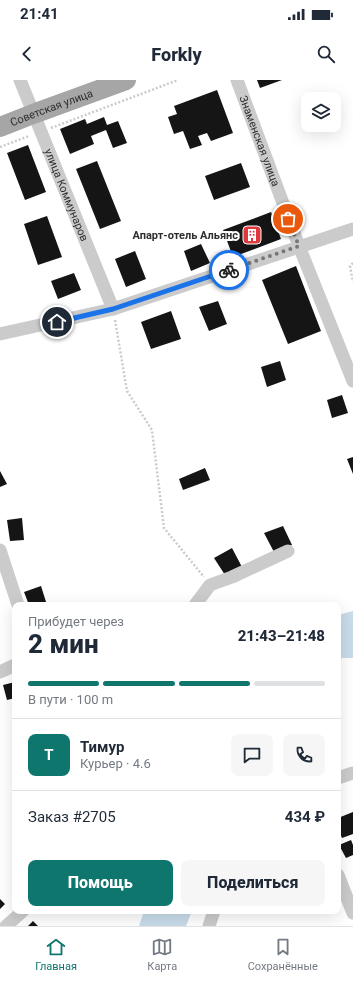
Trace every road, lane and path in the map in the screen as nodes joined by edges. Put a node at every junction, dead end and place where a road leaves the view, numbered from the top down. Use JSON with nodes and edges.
{"nodes":[{"id":1,"x":20,"y":80,"type":"edge"},
{"id":2,"x":126,"y":80,"type":"edge"},
{"id":3,"x":178,"y":80,"type":"edge"},
{"id":4,"x":237,"y":80,"type":"edge"},
{"id":5,"x":33,"y":114,"type":"junction"},
{"id":6,"x":0,"y":127,"type":"edge"},
{"id":7,"x":40,"y":132,"type":"junction"},
{"id":8,"x":0,"y":147,"type":"edge"},
{"id":9,"x":353,"y":229,"type":"edge"},
{"id":10,"x":299,"y":246,"type":"junction"},
{"id":11,"x":353,"y":263,"type":"edge"},
{"id":12,"x":353,"y":282,"type":"edge"},
{"id":13,"x":113,"y":309,"type":"junction"},
{"id":14,"x":0,"y":334,"type":"edge"},
{"id":15,"x":353,"y":381,"type":"edge"},
{"id":16,"x":0,"y":550,"type":"edge"},
{"id":17,"x":288,"y":550,"type":"dead end"},
{"id":18,"x":210,"y":585,"type":"junction"},
{"id":19,"x":17,"y":602,"type":"edge"},
{"id":20,"x":197,"y":602,"type":"edge"},
{"id":21,"x":12,"y":666,"type":"edge"},
{"id":22,"x":0,"y":672,"type":"edge"},
{"id":23,"x":353,"y":773,"type":"edge"},
{"id":24,"x":341,"y":777,"type":"edge"},
{"id":25,"x":341,"y":883,"type":"edge"},
{"id":26,"x":20,"y":914,"type":"edge"},
{"id":27,"x":213,"y":914,"type":"edge"},
{"id":28,"x":353,"y":914,"type":"edge"},
{"id":29,"x":6,"y":926,"type":"edge"},
{"id":30,"x":209,"y":926,"type":"edge"}],
"edges":[{"from":1,"to":5,"type":"street","name":"улица Коммунаров"},
{"from":2,"to":5,"type":"main road","name":"Советская улица"},
{"from":3,"to":7,"type":"path"},
{"from":4,"to":10,"type":"street","name":"Знаменская улица"},
{"from":5,"to":6,"type":"main road","name":"Советская улица"},
{"from":5,"to":7,"type":"street","name":"улица Коммунаров"},
{"from":7,"to":8,"type":"path"},
{"from":7,"to":13,"type":"street","name":"улица Коммунаров"},
{"from":9,"to":10,"type":"street"},
{"from":10,"to":13,"type":"street"},
{"from":10,"to":15,"type":"street","name":"Знаменская улица"},
{"from":11,"to":12,"type":"path"},
{"from":13,"to":14,"type":"street"},
{"from":13,"to":18,"type":"path"},
{"from":16,"to":19,"type":"street"},
{"from":17,"to":18,"type":"street"},
{"from":18,"to":20,"type":"street"},
{"from":21,"to":22,"type":"street"},
{"from":23,"to":24,"type":"street"},
{"from":25,"to":28,"type":"street"},
{"from":26,"to":29,"type":"street"},
{"from":27,"to":30,"type":"street"}]}
